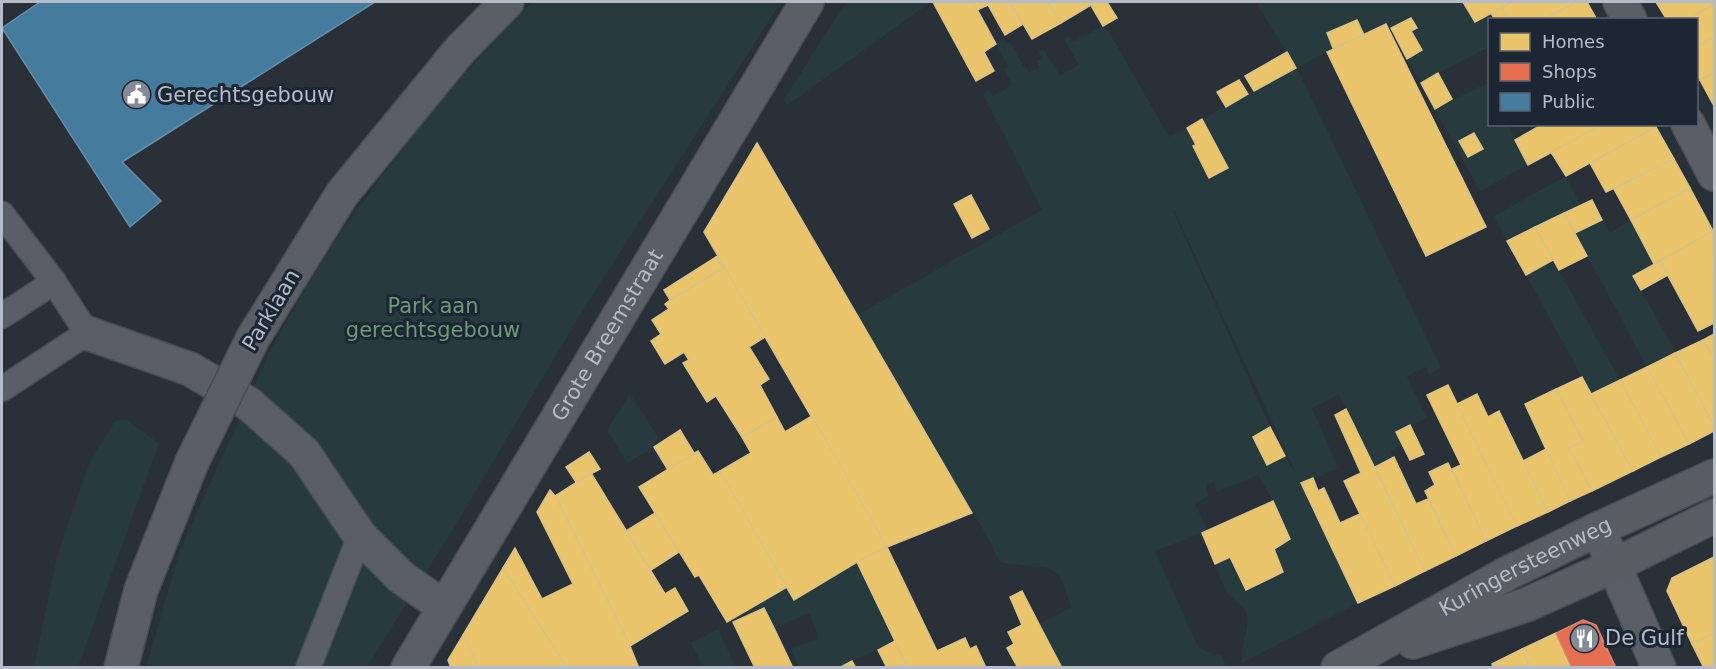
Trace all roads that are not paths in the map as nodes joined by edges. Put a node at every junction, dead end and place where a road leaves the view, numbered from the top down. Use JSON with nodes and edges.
{"nodes":[{"id":1,"x":507,"y":2,"type":"edge"},
{"id":2,"x":807,"y":2,"type":"edge"},
{"id":3,"x":1620,"y":2,"type":"edge"},
{"id":4,"x":1629,"y":18,"type":"edge"},
{"id":5,"x":1689,"y":126,"type":"edge"},
{"id":6,"x":1714,"y":174,"type":"edge"},
{"id":7,"x":2,"y":214,"type":"edge"},
{"id":8,"x":54,"y":282,"type":"junction"},
{"id":9,"x":2,"y":316,"type":"edge"},
{"id":10,"x":87,"y":333,"type":"junction"},
{"id":11,"x":2,"y":389,"type":"edge"},
{"id":12,"x":1714,"y":476,"type":"edge"},
{"id":13,"x":1714,"y":516,"type":"edge"},
{"id":14,"x":1598,"y":529,"type":"junction"},
{"id":15,"x":360,"y":536,"type":"junction"},
{"id":16,"x":1612,"y":566,"type":"junction"},
{"id":17,"x":444,"y":607,"type":"junction"},
{"id":18,"x":1339,"y":667,"type":"edge"},
{"id":19,"x":121,"y":668,"type":"edge"},
{"id":20,"x":308,"y":668,"type":"edge"},
{"id":21,"x":408,"y":668,"type":"edge"},
{"id":22,"x":1659,"y":668,"type":"edge"}],
"edges":[{"from":1,"to":19,"type":"street","name":"Parklaan","bridge":true},
{"from":2,"to":17,"type":"street","name":"Grote Breemstraat"},
{"from":3,"to":4,"type":"street"},
{"from":5,"to":6,"type":"street"},
{"from":7,"to":8,"type":"lane"},
{"from":8,"to":9,"type":"lane"},
{"from":8,"to":10,"type":"lane"},
{"from":10,"to":11,"type":"lane"},
{"from":10,"to":15,"type":"street"},
{"from":12,"to":14,"type":"main road","name":"Kuringersteenweg"},
{"from":13,"to":16,"type":"main road","name":"Kuringersteenweg"},
{"from":14,"to":16,"type":"street"},
{"from":14,"to":18,"type":"main road","name":"Kuringersteenweg"},
{"from":15,"to":17,"type":"street"},
{"from":15,"to":20,"type":"lane"},
{"from":16,"to":18,"type":"main road","name":"Kuringersteenweg"},
{"from":16,"to":22,"type":"street"},
{"from":17,"to":21,"type":"street","name":"Grote Breemstraat"}]}
